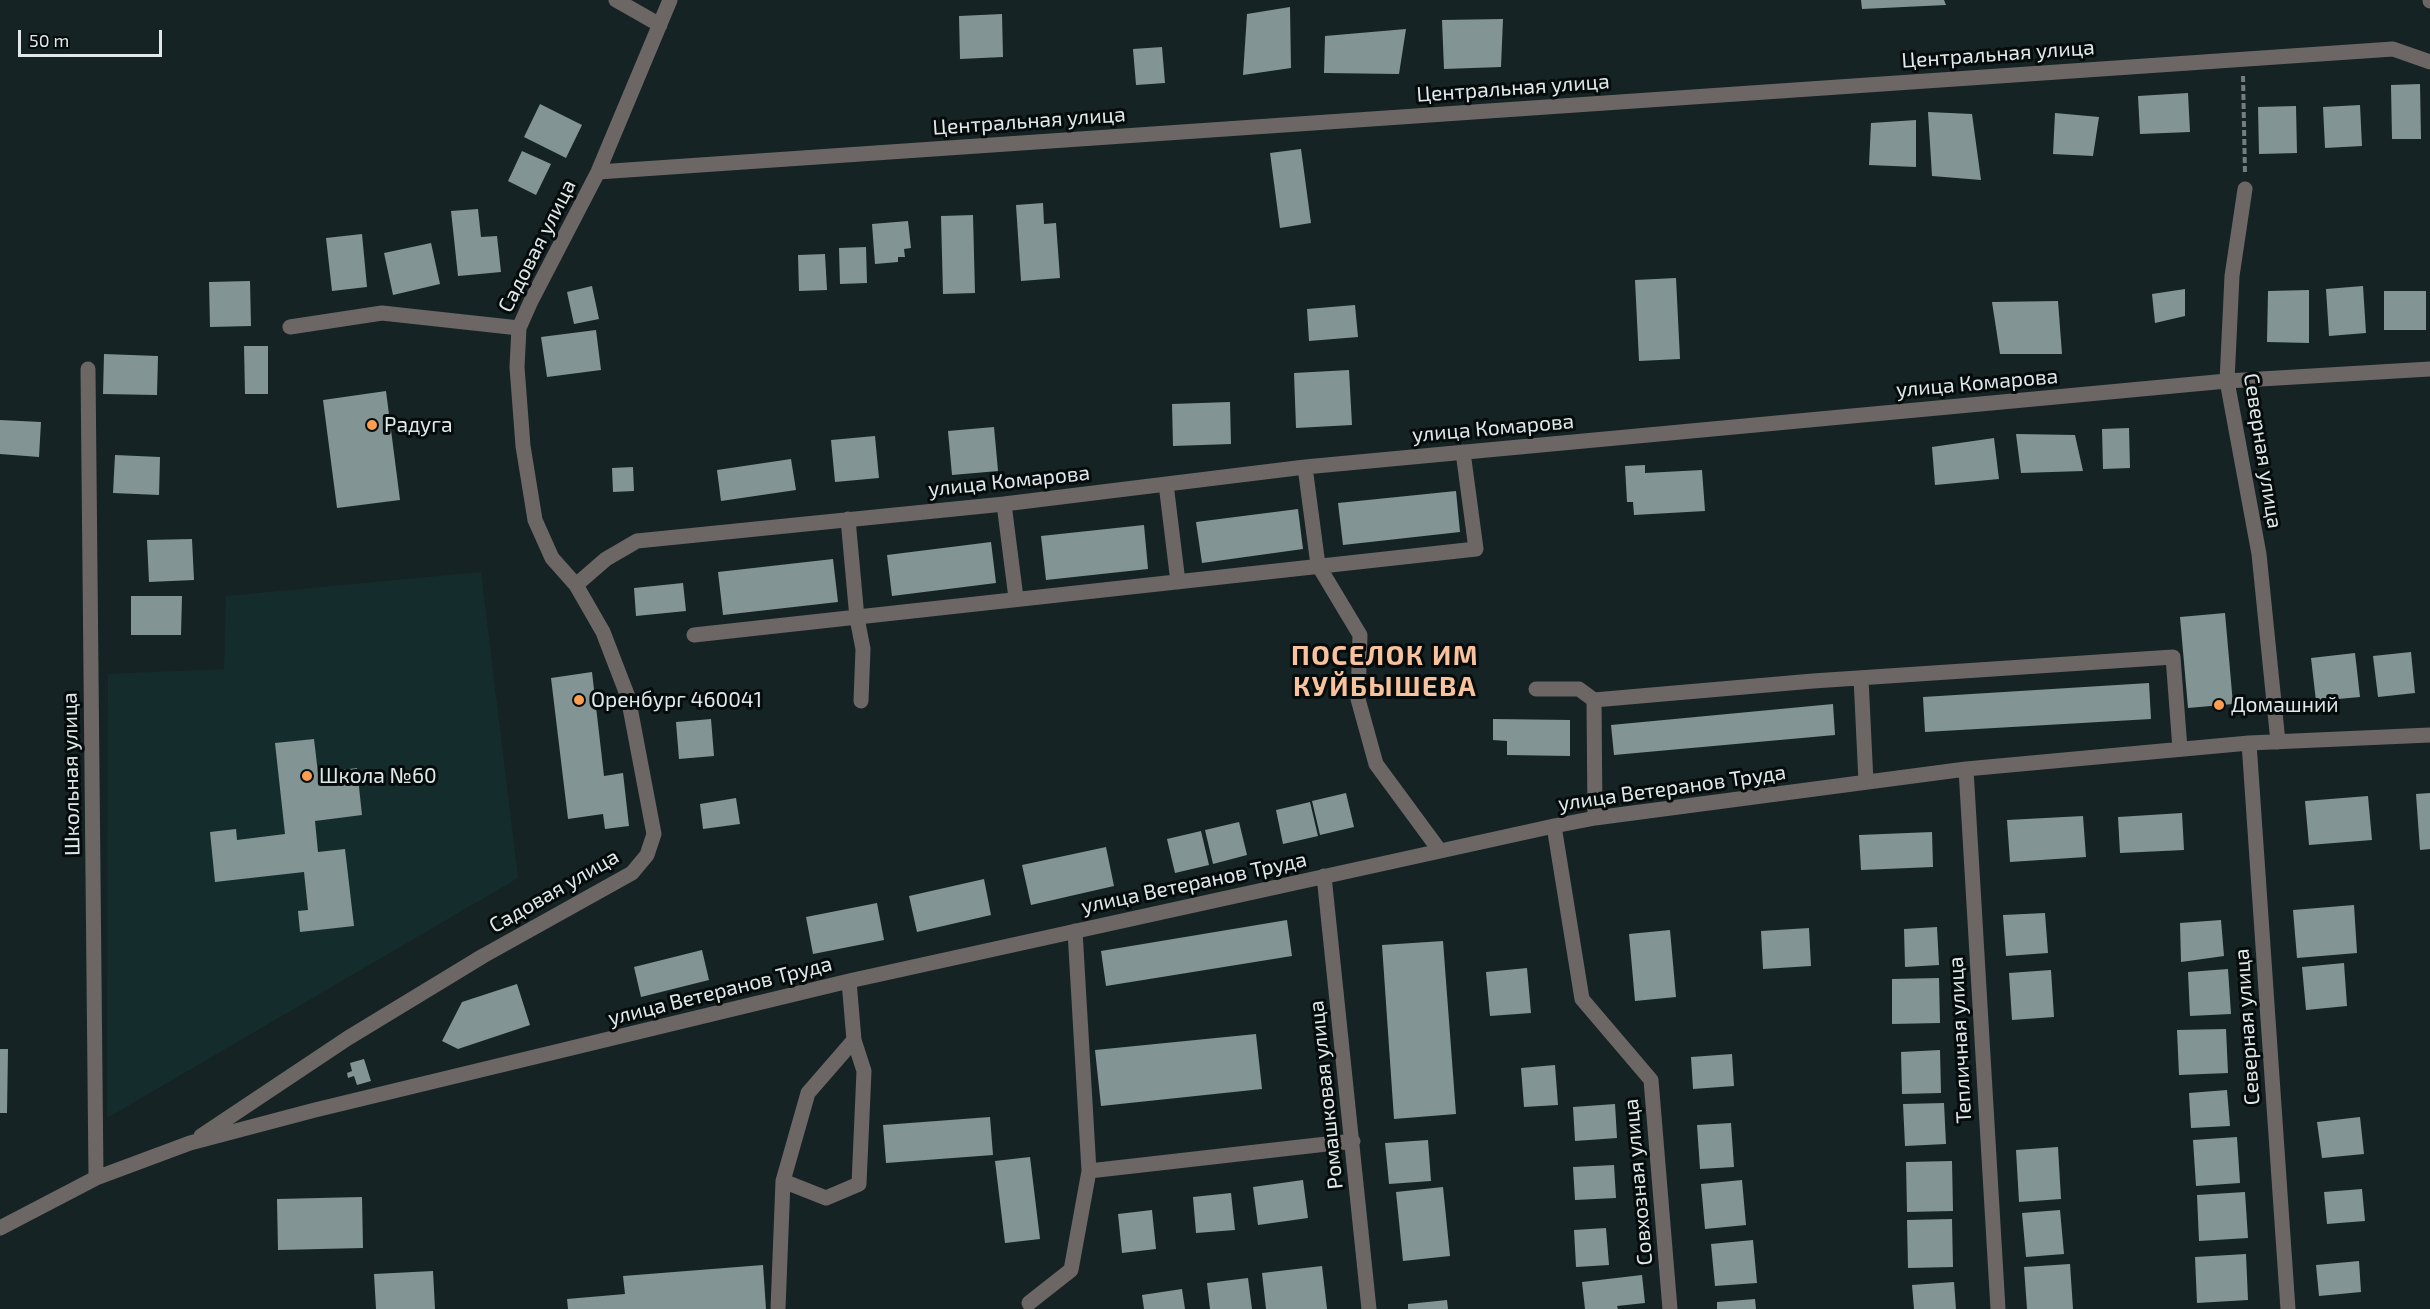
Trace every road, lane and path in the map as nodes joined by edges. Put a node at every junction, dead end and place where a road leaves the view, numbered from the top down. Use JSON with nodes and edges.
{"nodes":[{"id":1,"x":615,"y":0,"type":"edge"},
{"id":2,"x":670,"y":0,"type":"edge"},
{"id":3,"x":660,"y":25,"type":"junction"},
{"id":4,"x":2243,"y":58,"type":"junction"},
{"id":5,"x":2430,"y":62,"type":"edge"},
{"id":6,"x":597,"y":171,"type":"junction"},
{"id":7,"x":2245,"y":189,"type":"joint"},
{"id":8,"x":290,"y":327,"type":"dead end"},
{"id":9,"x":519,"y":328,"type":"junction"},
{"id":10,"x":88,"y":369,"type":"dead end"},
{"id":11,"x":2430,"y":369,"type":"edge"},
{"id":12,"x":2227,"y":381,"type":"junction"},
{"id":13,"x":1463,"y":452,"type":"junction"},
{"id":14,"x":1305,"y":467,"type":"junction"},
{"id":15,"x":1166,"y":484,"type":"junction"},
{"id":16,"x":1004,"y":504,"type":"junction"},
{"id":17,"x":848,"y":519,"type":"junction"},
{"id":18,"x":1318,"y":565,"type":"junction"},
{"id":19,"x":1178,"y":582,"type":"junction"},
{"id":20,"x":576,"y":585,"type":"junction"},
{"id":21,"x":1016,"y":598,"type":"junction"},
{"id":22,"x":857,"y":618,"type":"junction"},
{"id":23,"x":694,"y":635,"type":"dead end"},
{"id":24,"x":1861,"y":678,"type":"junction"},
{"id":25,"x":1536,"y":689,"type":"dead end"},
{"id":26,"x":1594,"y":700,"type":"junction"},
{"id":27,"x":861,"y":701,"type":"dead end"},
{"id":28,"x":2430,"y":735,"type":"edge"},
{"id":29,"x":2278,"y":742,"type":"junction"},
{"id":30,"x":2249,"y":743,"type":"junction"},
{"id":31,"x":2180,"y":748,"type":"junction"},
{"id":32,"x":1966,"y":769,"type":"junction"},
{"id":33,"x":1866,"y":782,"type":"junction"},
{"id":34,"x":1595,"y":818,"type":"junction"},
{"id":35,"x":1554,"y":826,"type":"junction"},
{"id":36,"x":1440,"y":851,"type":"junction"},
{"id":37,"x":1324,"y":876,"type":"junction"},
{"id":38,"x":1075,"y":931,"type":"junction"},
{"id":39,"x":849,"y":981,"type":"junction"},
{"id":40,"x":854,"y":1040,"type":"junction"},
{"id":41,"x":1353,"y":1141,"type":"junction"},
{"id":42,"x":190,"y":1143,"type":"junction"},
{"id":43,"x":1089,"y":1171,"type":"junction"},
{"id":44,"x":96,"y":1178,"type":"junction"},
{"id":45,"x":783,"y":1181,"type":"junction"},
{"id":46,"x":0,"y":1228,"type":"edge"},
{"id":47,"x":1029,"y":1303,"type":"dead end"},
{"id":48,"x":778,"y":1309,"type":"edge"},
{"id":49,"x":1370,"y":1309,"type":"edge"},
{"id":50,"x":1670,"y":1309,"type":"edge"},
{"id":51,"x":1998,"y":1309,"type":"edge"},
{"id":52,"x":2288,"y":1309,"type":"edge"}],
"edges":[{"from":1,"to":3,"type":"street"},
{"from":2,"to":3,"type":"street","name":"Садовая улица"},
{"from":3,"to":6,"type":"street","name":"Садовая улица"},
{"from":4,"to":5,"type":"street","name":"Центральная улица"},
{"from":4,"to":6,"type":"street","name":"Центральная улица"},
{"from":4,"to":7,"type":"path"},
{"from":6,"to":9,"type":"street","name":"Садовая улица"},
{"from":7,"to":12,"type":"street","name":"Северная улица"},
{"from":8,"to":9,"type":"street"},
{"from":9,"to":20,"type":"street","name":"Садовая улица"},
{"from":10,"to":44,"type":"street","name":"Школьная улица"},
{"from":11,"to":12,"type":"street","name":"улица Комарова"},
{"from":12,"to":13,"type":"street","name":"улица Комарова"},
{"from":12,"to":29,"type":"street","name":"Северная улица"},
{"from":13,"to":14,"type":"street","name":"улица Комарова"},
{"from":13,"to":18,"type":"street"},
{"from":14,"to":15,"type":"street","name":"улица Комарова"},
{"from":14,"to":18,"type":"street"},
{"from":15,"to":16,"type":"street","name":"улица Комарова"},
{"from":15,"to":19,"type":"street"},
{"from":16,"to":17,"type":"street","name":"улица Комарова"},
{"from":16,"to":21,"type":"street"},
{"from":17,"to":20,"type":"street","name":"улица Комарова"},
{"from":17,"to":22,"type":"street"},
{"from":18,"to":19,"type":"street"},
{"from":18,"to":36,"type":"street"},
{"from":19,"to":21,"type":"street"},
{"from":20,"to":42,"type":"street","name":"Садовая улица"},
{"from":21,"to":22,"type":"street"},
{"from":22,"to":23,"type":"street"},
{"from":22,"to":27,"type":"street"},
{"from":24,"to":26,"type":"street"},
{"from":24,"to":31,"type":"street"},
{"from":24,"to":33,"type":"street"},
{"from":25,"to":26,"type":"street"},
{"from":26,"to":34,"type":"street"},
{"from":28,"to":29,"type":"street","name":"улица Ветеранов Труда"},
{"from":29,"to":30,"type":"street","name":"улица Ветеранов Труда"},
{"from":30,"to":31,"type":"street","name":"улица Ветеранов Труда"},
{"from":30,"to":52,"type":"street","name":"Северная улица"},
{"from":31,"to":32,"type":"street","name":"улица Ветеранов Труда"},
{"from":32,"to":33,"type":"street","name":"улица Ветеранов Труда"},
{"from":32,"to":51,"type":"street","name":"Тепличная улица"},
{"from":33,"to":34,"type":"street","name":"улица Ветеранов Труда"},
{"from":34,"to":35,"type":"street","name":"улица Ветеранов Труда"},
{"from":35,"to":36,"type":"street","name":"улица Ветеранов Труда"},
{"from":35,"to":50,"type":"street","name":"Совхозная улица"},
{"from":36,"to":37,"type":"street","name":"улица Ветеранов Труда"},
{"from":37,"to":38,"type":"street","name":"улица Ветеранов Труда"},
{"from":37,"to":41,"type":"street","name":"Ромашковая улица"},
{"from":38,"to":39,"type":"street","name":"улица Ветеранов Труда"},
{"from":38,"to":43,"type":"street"},
{"from":39,"to":40,"type":"street"},
{"from":39,"to":42,"type":"street","name":"улица Ветеранов Труда"},
{"from":40,"to":45,"type":"street"},
{"from":40,"to":45,"type":"street"},
{"from":41,"to":43,"type":"street"},
{"from":41,"to":49,"type":"street","name":"Ромашковая улица"},
{"from":42,"to":44,"type":"street","name":"улица Ветеранов Труда"},
{"from":43,"to":47,"type":"street"},
{"from":44,"to":46,"type":"street","name":"улица Ветеранов Труда"},
{"from":45,"to":48,"type":"street"}]}
